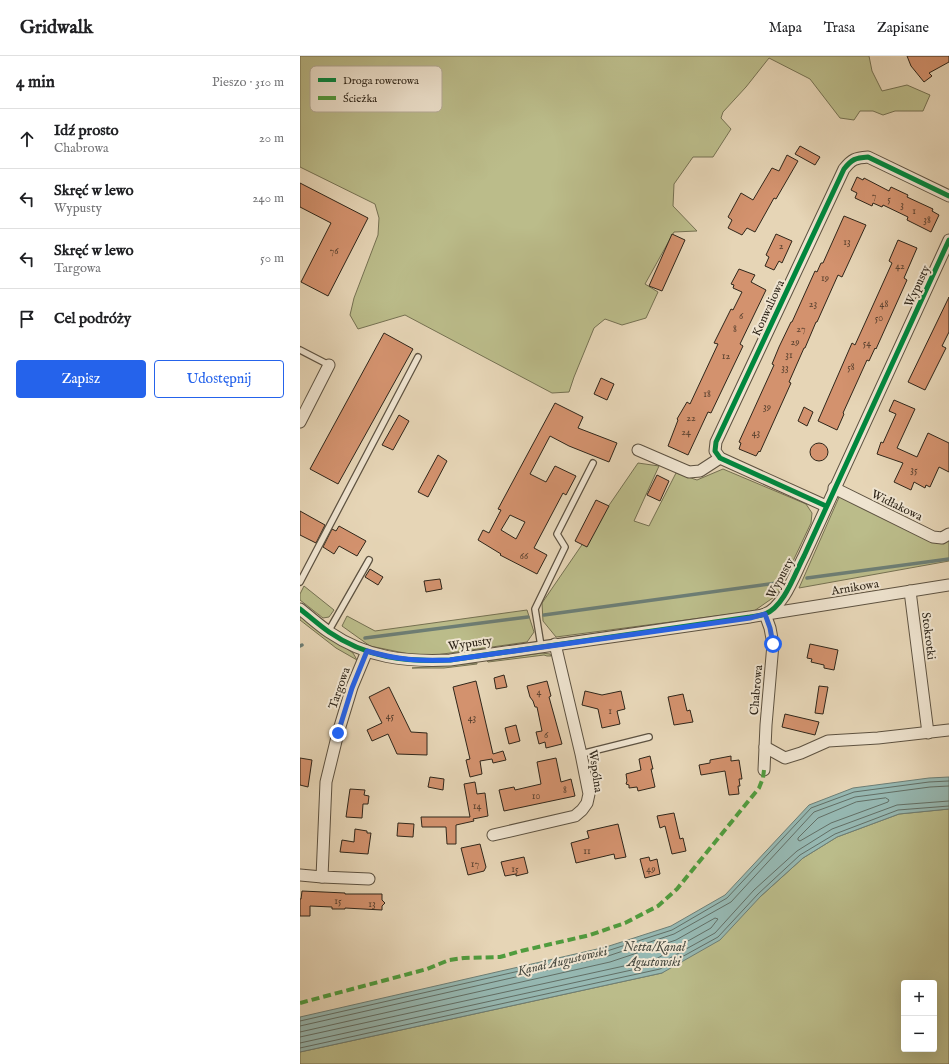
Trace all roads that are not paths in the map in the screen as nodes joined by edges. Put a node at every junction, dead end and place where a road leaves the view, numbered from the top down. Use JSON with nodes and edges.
{"nodes":[{"id":1,"x":949,"y":196,"type":"edge"},
{"id":2,"x":949,"y":240,"type":"edge"},
{"id":3,"x":300,"y":350,"type":"edge"},
{"id":4,"x":418,"y":357,"type":"dead end"},
{"id":5,"x":329,"y":365,"type":"joint"},
{"id":6,"x":300,"y":422,"type":"edge"},
{"id":7,"x":638,"y":450,"type":"dead end"},
{"id":8,"x":720,"y":458,"type":"junction"},
{"id":9,"x":593,"y":463,"type":"dead end"},
{"id":10,"x":834,"y":488,"type":"junction"},
{"id":11,"x":826,"y":506,"type":"junction"},
{"id":12,"x":949,"y":534,"type":"edge"},
{"id":13,"x":369,"y":560,"type":"dead end"},
{"id":14,"x":300,"y":582,"type":"edge"},
{"id":15,"x":949,"y":585,"type":"edge"},
{"id":16,"x":910,"y":591,"type":"junction"},
{"id":17,"x":300,"y":609,"type":"edge"},
{"id":18,"x":765,"y":614,"type":"junction"},
{"id":19,"x":328,"y":632,"type":"junction"},
{"id":20,"x":555,"y":644,"type":"junction"},
{"id":21,"x":541,"y":646,"type":"junction"},
{"id":22,"x":367,"y":651,"type":"junction"},
{"id":23,"x":949,"y":730,"type":"edge"},
{"id":24,"x":928,"y":732,"type":"junction"},
{"id":25,"x":650,"y":737,"type":"dead end"},
{"id":26,"x":765,"y":747,"type":"junction"},
{"id":27,"x":581,"y":754,"type":"junction"},
{"id":28,"x":764,"y":770,"type":"dead end"},
{"id":29,"x":493,"y":835,"type":"dead end"},
{"id":30,"x":300,"y":875,"type":"edge"},
{"id":31,"x":322,"y":877,"type":"junction"},
{"id":32,"x":369,"y":879,"type":"dead end"}],
"edges":[{"from":1,"to":8,"type":"street","name":"Konwaliowa"},
{"from":2,"to":10,"type":"street","name":"Wypusty"},
{"from":3,"to":5,"type":"lane"},
{"from":4,"to":14,"type":"lane"},
{"from":5,"to":6,"type":"street"},
{"from":7,"to":8,"type":"street"},
{"from":8,"to":11,"type":"street"},
{"from":9,"to":21,"type":"lane"},
{"from":10,"to":11,"type":"street","name":"Wypusty"},
{"from":10,"to":12,"type":"street","name":"Widłakowa"},
{"from":11,"to":18,"type":"street","name":"Wypusty"},
{"from":13,"to":19,"type":"lane"},
{"from":15,"to":16,"type":"street","name":"Arnikowa"},
{"from":16,"to":18,"type":"street","name":"Arnikowa"},
{"from":16,"to":24,"type":"street","name":"Stokrotki"},
{"from":17,"to":19,"type":"street","name":"Wypusty"},
{"from":18,"to":20,"type":"street","name":"Wypusty"},
{"from":18,"to":26,"type":"street","name":"Chabrowa"},
{"from":19,"to":22,"type":"street","name":"Wypusty"},
{"from":20,"to":21,"type":"street","name":"Wypusty"},
{"from":20,"to":27,"type":"street","name":"Wspólna"},
{"from":21,"to":22,"type":"street","name":"Wypusty"},
{"from":22,"to":31,"type":"street","name":"Targowa"},
{"from":23,"to":24,"type":"street"},
{"from":24,"to":26,"type":"street"},
{"from":25,"to":27,"type":"lane"},
{"from":26,"to":28,"type":"street","name":"Chabrowa"},
{"from":27,"to":29,"type":"street","name":"Wspólna"},
{"from":30,"to":31,"type":"street"},
{"from":31,"to":32,"type":"street"}]}
